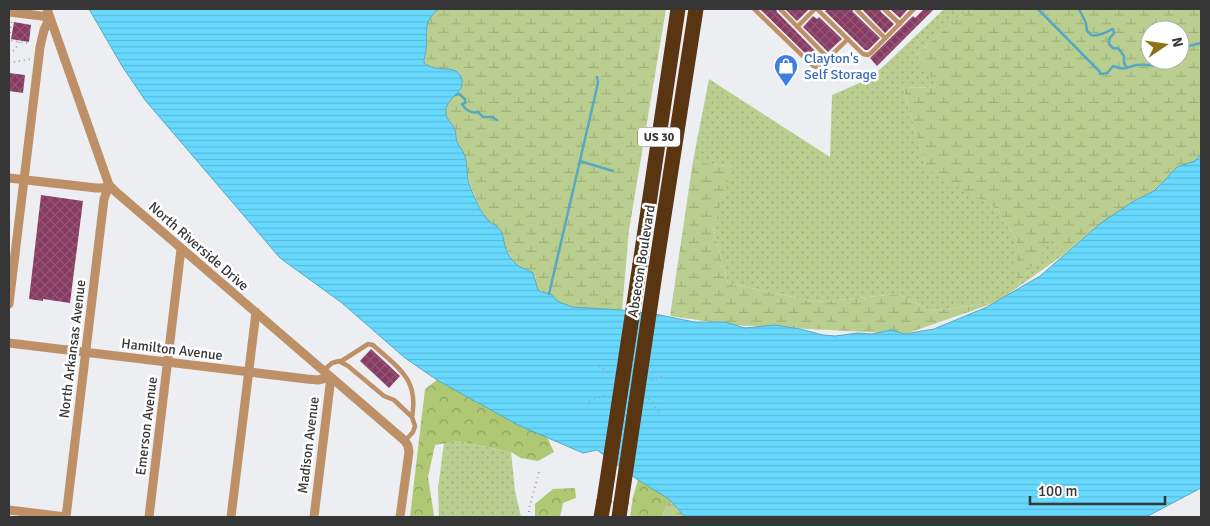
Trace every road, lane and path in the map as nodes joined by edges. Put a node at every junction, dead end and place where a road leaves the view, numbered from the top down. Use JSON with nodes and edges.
{"nodes":[{"id":1,"x":678,"y":9,"type":"edge"},
{"id":2,"x":754,"y":9,"type":"edge"},
{"id":3,"x":780,"y":9,"type":"edge"},
{"id":4,"x":816,"y":9,"type":"edge"},
{"id":5,"x":856,"y":9,"type":"edge"},
{"id":6,"x":884,"y":9,"type":"edge"},
{"id":7,"x":914,"y":9,"type":"edge"},
{"id":8,"x":696,"y":10,"type":"edge"},
{"id":9,"x":48,"y":13,"type":"edge"},
{"id":10,"x":10,"y":16,"type":"edge"},
{"id":11,"x":900,"y":24,"type":"junction"},
{"id":12,"x":797,"y":27,"type":"junction"},
{"id":13,"x":9,"y":32,"type":"edge"},
{"id":14,"x":885,"y":38,"type":"junction"},
{"id":15,"x":848,"y":39,"type":"junction"},
{"id":16,"x":19,"y":42,"type":"junction"},
{"id":17,"x":31,"y":44,"type":"dead end"},
{"id":18,"x":9,"y":54,"type":"edge"},
{"id":19,"x":828,"y":58,"type":"junction"},
{"id":20,"x":38,"y":60,"type":"junction"},
{"id":21,"x":9,"y":63,"type":"edge"},
{"id":22,"x":9,"y":178,"type":"edge"},
{"id":23,"x":24,"y":180,"type":"junction"},
{"id":24,"x":109,"y":185,"type":"junction"},
{"id":25,"x":181,"y":249,"type":"junction"},
{"id":26,"x":9,"y":304,"type":"edge"},
{"id":27,"x":256,"y":312,"type":"junction"},
{"id":28,"x":9,"y":343,"type":"edge"},
{"id":29,"x":86,"y":352,"type":"junction"},
{"id":30,"x":167,"y":362,"type":"junction"},
{"id":31,"x":340,"y":362,"type":"junction"},
{"id":32,"x":323,"y":370,"type":"junction"},
{"id":33,"x":249,"y":372,"type":"junction"},
{"id":34,"x":331,"y":377,"type":"junction"},
{"id":35,"x":412,"y":417,"type":"junction"},
{"id":36,"x":405,"y":441,"type":"junction"},
{"id":37,"x":539,"y":472,"type":"dead end"},
{"id":38,"x":9,"y":510,"type":"edge"},
{"id":39,"x":620,"y":510,"type":"edge"},
{"id":40,"x":66,"y":517,"type":"edge"},
{"id":41,"x":149,"y":517,"type":"edge"},
{"id":42,"x":231,"y":517,"type":"edge"},
{"id":43,"x":314,"y":517,"type":"edge"},
{"id":44,"x":400,"y":517,"type":"edge"},
{"id":45,"x":529,"y":517,"type":"edge"},
{"id":46,"x":601,"y":517,"type":"edge"}],
"edges":[{"from":1,"to":46,"type":"highway","name":"Absecon Boulevard","number":"US 30","bridge":true},
{"from":2,"to":19,"type":"lane"},
{"from":3,"to":12,"type":"lane"},
{"from":4,"to":12,"type":"lane"},
{"from":4,"to":15,"type":"lane"},
{"from":5,"to":14,"type":"lane"},
{"from":6,"to":11,"type":"lane"},
{"from":7,"to":11,"type":"lane"},
{"from":8,"to":39,"type":"highway","name":"Absecon Boulevard","number":"US 30","bridge":true},
{"from":9,"to":10,"type":"street"},
{"from":9,"to":20,"type":"street"},
{"from":9,"to":24,"type":"street","name":"North Riverside Drive"},
{"from":10,"to":13,"type":"path"},
{"from":11,"to":14,"type":"lane"},
{"from":12,"to":19,"type":"lane"},
{"from":13,"to":16,"type":"path"},
{"from":14,"to":15,"type":"lane"},
{"from":15,"to":19,"type":"lane"},
{"from":16,"to":17,"type":"path"},
{"from":16,"to":18,"type":"path"},
{"from":20,"to":21,"type":"path"},
{"from":20,"to":23,"type":"street"},
{"from":22,"to":23,"type":"street"},
{"from":23,"to":24,"type":"street"},
{"from":23,"to":26,"type":"street"},
{"from":24,"to":25,"type":"street","name":"North Riverside Drive"},
{"from":24,"to":29,"type":"street","name":"North Arkansas Avenue"},
{"from":25,"to":27,"type":"street","name":"North Riverside Drive"},
{"from":25,"to":30,"type":"street","name":"Emerson Avenue"},
{"from":27,"to":32,"type":"street","name":"North Riverside Drive"},
{"from":27,"to":33,"type":"street"},
{"from":28,"to":29,"type":"street","name":"Hamilton Avenue"},
{"from":29,"to":30,"type":"street","name":"Hamilton Avenue"},
{"from":29,"to":40,"type":"street","name":"North Arkansas Avenue"},
{"from":30,"to":33,"type":"street","name":"Hamilton Avenue"},
{"from":30,"to":41,"type":"street","name":"Emerson Avenue"},
{"from":31,"to":32,"type":"lane"},
{"from":31,"to":35,"type":"lane"},
{"from":31,"to":35,"type":"lane"},
{"from":32,"to":34,"type":"street","name":"North Riverside Drive"},
{"from":33,"to":34,"type":"street","name":"Hamilton Avenue"},
{"from":33,"to":42,"type":"street"},
{"from":34,"to":36,"type":"street","name":"North Riverside Drive"},
{"from":34,"to":43,"type":"street","name":"Madison Avenue"},
{"from":35,"to":36,"type":"lane"},
{"from":36,"to":44,"type":"street"},
{"from":37,"to":45,"type":"path"},
{"from":38,"to":40,"type":"street"}]}
